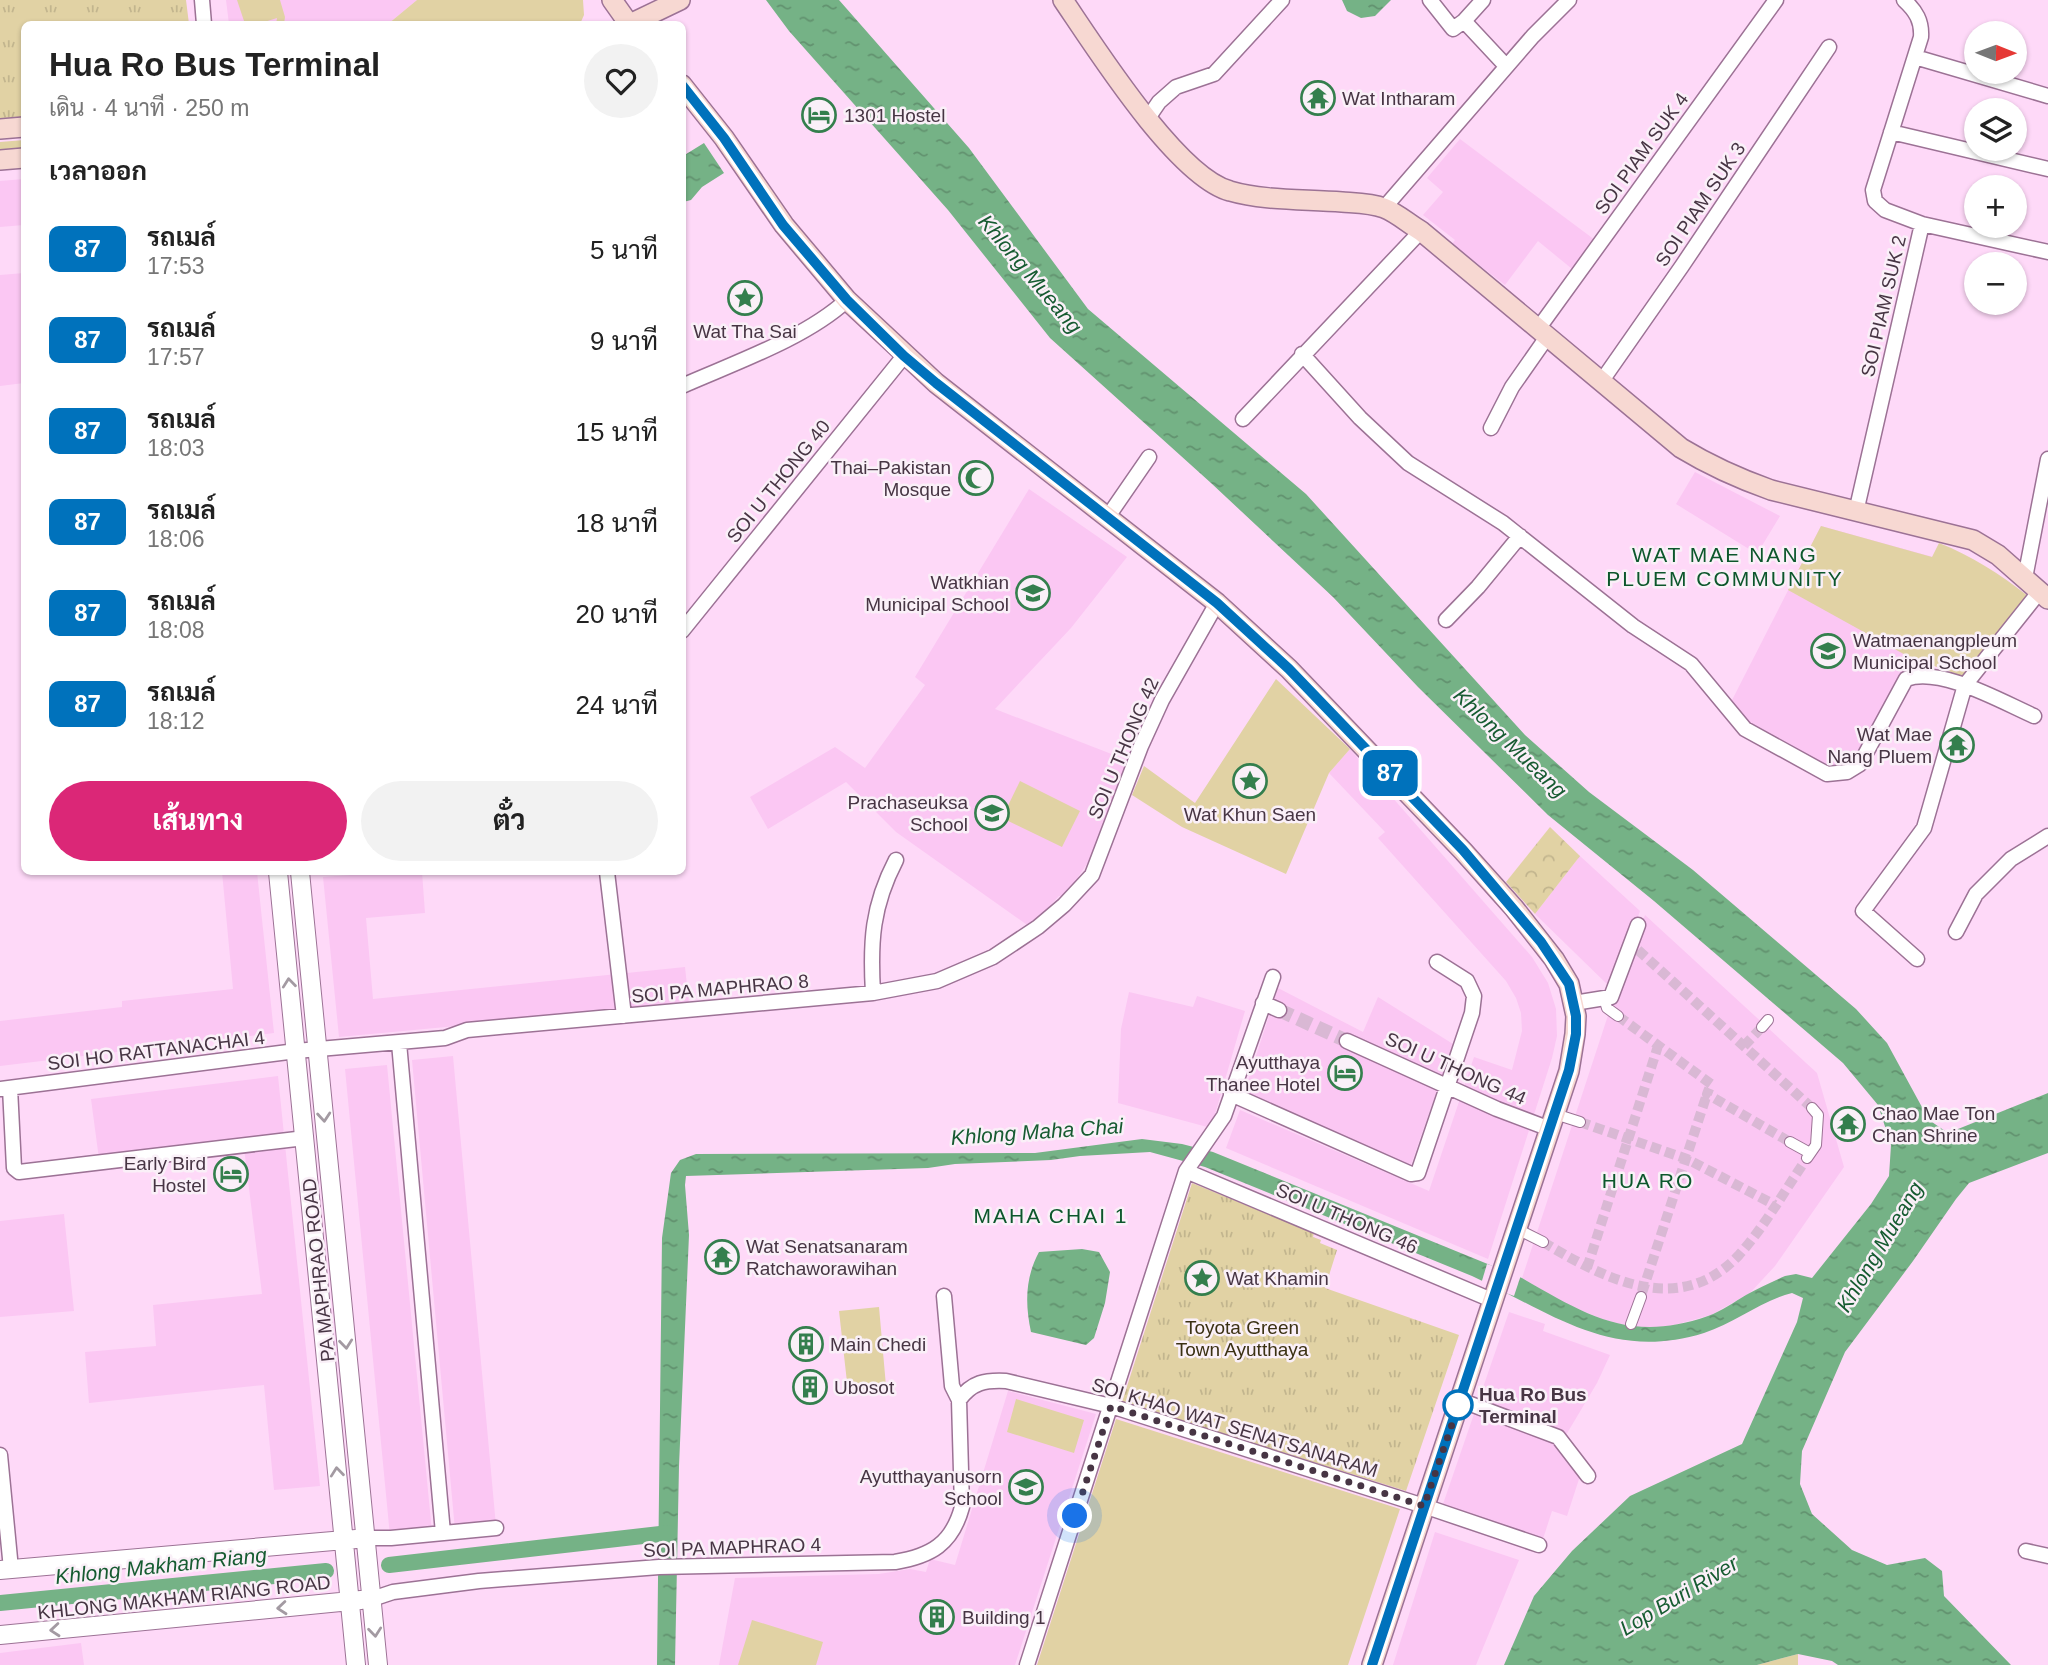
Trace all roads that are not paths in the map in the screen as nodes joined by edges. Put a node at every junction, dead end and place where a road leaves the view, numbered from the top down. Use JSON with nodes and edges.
{"nodes":[{"id":1,"x":202,"y":0,"type":"edge"},
{"id":2,"x":612,"y":0,"type":"edge"},
{"id":3,"x":680,"y":0,"type":"edge"},
{"id":4,"x":1063,"y":0,"type":"edge"},
{"id":5,"x":1282,"y":0,"type":"edge"},
{"id":6,"x":1430,"y":0,"type":"edge"},
{"id":7,"x":1483,"y":0,"type":"edge"},
{"id":8,"x":1569,"y":0,"type":"edge"},
{"id":9,"x":1776,"y":0,"type":"edge"},
{"id":10,"x":1905,"y":0,"type":"edge"},
{"id":11,"x":204,"y":21,"type":"edge"},
{"id":12,"x":627,"y":21,"type":"edge"},
{"id":13,"x":635,"y":21,"type":"edge"},
{"id":14,"x":1464,"y":21,"type":"junction"},
{"id":15,"x":1829,"y":47,"type":"dead end"},
{"id":16,"x":1915,"y":57,"type":"junction"},
{"id":17,"x":1506,"y":66,"type":"junction"},
{"id":18,"x":686,"y":90,"type":"edge"},
{"id":19,"x":2048,"y":96,"type":"edge"},
{"id":20,"x":1147,"y":118,"type":"junction"},
{"id":21,"x":21,"y":127,"type":"edge"},
{"id":22,"x":0,"y":129,"type":"edge"},
{"id":23,"x":1891,"y":132,"type":"junction"},
{"id":24,"x":21,"y":158,"type":"edge"},
{"id":25,"x":0,"y":160,"type":"edge"},
{"id":26,"x":2048,"y":169,"type":"edge"},
{"id":27,"x":1384,"y":208,"type":"junction"},
{"id":28,"x":1922,"y":224,"type":"junction"},
{"id":29,"x":1421,"y":231,"type":"junction"},
{"id":30,"x":2048,"y":253,"type":"edge"},
{"id":31,"x":847,"y":300,"type":"junction"},
{"id":32,"x":1543,"y":333,"type":"junction"},
{"id":33,"x":1301,"y":355,"type":"junction"},
{"id":34,"x":904,"y":356,"type":"junction"},
{"id":35,"x":1601,"y":382,"type":"junction"},
{"id":36,"x":686,"y":384,"type":"edge"},
{"id":37,"x":1243,"y":419,"type":"dead end"},
{"id":38,"x":1491,"y":428,"type":"dead end"},
{"id":39,"x":1149,"y":457,"type":"dead end"},
{"id":40,"x":2048,"y":459,"type":"edge"},
{"id":41,"x":1856,"y":512,"type":"junction"},
{"id":42,"x":1107,"y":518,"type":"junction"},
{"id":43,"x":1520,"y":536,"type":"junction"},
{"id":44,"x":2025,"y":578,"type":"junction"},
{"id":45,"x":2044,"y":595,"type":"edge"},
{"id":46,"x":1217,"y":603,"type":"junction"},
{"id":47,"x":1446,"y":620,"type":"dead end"},
{"id":48,"x":686,"y":626,"type":"edge"},
{"id":49,"x":1965,"y":685,"type":"junction"},
{"id":50,"x":2034,"y":716,"type":"dead end"},
{"id":51,"x":2048,"y":836,"type":"edge"},
{"id":52,"x":896,"y":860,"type":"dead end"},
{"id":53,"x":278,"y":875,"type":"edge"},
{"id":54,"x":300,"y":875,"type":"edge"},
{"id":55,"x":607,"y":875,"type":"edge"},
{"id":56,"x":1092,"y":875,"type":"joint"},
{"id":57,"x":1638,"y":925,"type":"dead end"},
{"id":58,"x":1956,"y":932,"type":"dead end"},
{"id":59,"x":1917,"y":959,"type":"dead end"},
{"id":60,"x":1437,"y":962,"type":"dead end"},
{"id":61,"x":1273,"y":977,"type":"dead end"},
{"id":62,"x":873,"y":993,"type":"junction"},
{"id":63,"x":1604,"y":998,"type":"junction"},
{"id":64,"x":1263,"y":1003,"type":"junction"},
{"id":65,"x":1574,"y":1003,"type":"junction"},
{"id":66,"x":1279,"y":1010,"type":"tunnel mouth"},
{"id":67,"x":624,"y":1016,"type":"junction"},
{"id":68,"x":1618,"y":1016,"type":"tunnel mouth"},
{"id":69,"x":1348,"y":1041,"type":"tunnel mouth"},
{"id":70,"x":399,"y":1043,"type":"junction"},
{"id":71,"x":318,"y":1049,"type":"junction"},
{"id":72,"x":296,"y":1051,"type":"junction"},
{"id":73,"x":1448,"y":1087,"type":"junction"},
{"id":74,"x":5,"y":1089,"type":"edge"},
{"id":75,"x":1231,"y":1094,"type":"junction"},
{"id":76,"x":1812,"y":1108,"type":"tunnel mouth"},
{"id":77,"x":1553,"y":1121,"type":"junction"},
{"id":78,"x":1580,"y":1122,"type":"tunnel mouth"},
{"id":79,"x":305,"y":1138,"type":"junction"},
{"id":80,"x":1790,"y":1142,"type":"tunnel mouth"},
{"id":81,"x":1188,"y":1167,"type":"junction"},
{"id":82,"x":1517,"y":1229,"type":"junction"},
{"id":83,"x":1543,"y":1241,"type":"tunnel mouth"},
{"id":84,"x":944,"y":1296,"type":"dead end"},
{"id":85,"x":1495,"y":1296,"type":"junction"},
{"id":86,"x":1641,"y":1297,"type":"tunnel mouth"},
{"id":87,"x":1631,"y":1324,"type":"dead end"},
{"id":88,"x":959,"y":1400,"type":"junction"},
{"id":89,"x":1460,"y":1401,"type":"junction"},
{"id":90,"x":1111,"y":1406,"type":"junction"},
{"id":91,"x":0,"y":1457,"type":"edge"},
{"id":92,"x":1588,"y":1476,"type":"dead end"},
{"id":93,"x":1424,"y":1506,"type":"junction"},
{"id":94,"x":496,"y":1528,"type":"dead end"},
{"id":95,"x":443,"y":1533,"type":"junction"},
{"id":96,"x":365,"y":1538,"type":"junction"},
{"id":97,"x":344,"y":1540,"type":"junction"},
{"id":98,"x":1539,"y":1545,"type":"dead end"},
{"id":99,"x":2026,"y":1551,"type":"dead end"},
{"id":100,"x":2048,"y":1556,"type":"edge"},
{"id":101,"x":6,"y":1569,"type":"edge"},
{"id":102,"x":372,"y":1599,"type":"junction"},
{"id":103,"x":350,"y":1602,"type":"junction"},
{"id":104,"x":0,"y":1635,"type":"edge"},
{"id":105,"x":356,"y":1665,"type":"edge"},
{"id":106,"x":378,"y":1665,"type":"edge"},
{"id":107,"x":1027,"y":1665,"type":"edge"},
{"id":108,"x":1372,"y":1665,"type":"edge"}],
"edges":[{"from":1,"to":11,"type":"street"},
{"from":2,"to":12,"type":"main road"},
{"from":3,"to":13,"type":"main road"},
{"from":4,"to":20,"type":"main road"},
{"from":5,"to":20,"type":"street"},
{"from":6,"to":14,"type":"street"},
{"from":7,"to":14,"type":"street"},
{"from":8,"to":17,"type":"street"},
{"from":9,"to":32,"type":"street","name":"SOI PIAM SUK 4"},
{"from":10,"to":16,"type":"street","name":"SOI PIAM SUK 2"},
{"from":14,"to":17,"type":"street"},
{"from":15,"to":35,"type":"street","name":"SOI PIAM SUK 3"},
{"from":16,"to":19,"type":"street"},
{"from":16,"to":23,"type":"street","name":"SOI PIAM SUK 2"},
{"from":17,"to":27,"type":"street"},
{"from":18,"to":31,"type":"main road"},
{"from":20,"to":27,"type":"main road"},
{"from":21,"to":22,"type":"main road"},
{"from":23,"to":26,"type":"street"},
{"from":23,"to":28,"type":"street","name":"SOI PIAM SUK 2"},
{"from":24,"to":25,"type":"main road"},
{"from":27,"to":29,"type":"main road"},
{"from":28,"to":30,"type":"street"},
{"from":28,"to":41,"type":"street","name":"SOI PIAM SUK 2"},
{"from":29,"to":32,"type":"main road"},
{"from":29,"to":33,"type":"street"},
{"from":31,"to":34,"type":"main road"},
{"from":31,"to":36,"type":"street"},
{"from":32,"to":35,"type":"main road"},
{"from":32,"to":38,"type":"street","name":"SOI PIAM SUK 4"},
{"from":33,"to":37,"type":"street"},
{"from":33,"to":43,"type":"street"},
{"from":34,"to":42,"type":"main road"},
{"from":34,"to":48,"type":"street","name":"SOI U THONG 40"},
{"from":35,"to":41,"type":"main road"},
{"from":39,"to":42,"type":"street"},
{"from":40,"to":44,"type":"street"},
{"from":41,"to":44,"type":"main road"},
{"from":42,"to":46,"type":"main road"},
{"from":43,"to":47,"type":"street"},
{"from":43,"to":49,"type":"street"},
{"from":44,"to":45,"type":"main road"},
{"from":45,"to":49,"type":"street"},
{"from":46,"to":56,"type":"street","name":"SOI U THONG 42"},
{"from":46,"to":65,"type":"main road"},
{"from":49,"to":50,"type":"street"},
{"from":49,"to":59,"type":"street"},
{"from":51,"to":58,"type":"street"},
{"from":52,"to":62,"type":"street"},
{"from":72,"to":53,"type":"street","name":"PA MAPHRAO ROAD","one_way":true},
{"from":54,"to":71,"type":"street","name":"PA MAPHRAO ROAD"},
{"from":55,"to":67,"type":"street"},
{"from":56,"to":62,"type":"street","name":"SOI PA MAPHRAO 8"},
{"from":57,"to":63,"type":"street"},
{"from":60,"to":73,"type":"street"},
{"from":61,"to":64,"type":"street"},
{"from":62,"to":67,"type":"street","name":"SOI PA MAPHRAO 8"},
{"from":63,"to":65,"type":"street"},
{"from":63,"to":68,"type":"street"},
{"from":64,"to":66,"type":"street"},
{"from":64,"to":75,"type":"street"},
{"from":65,"to":77,"type":"main road"},
{"from":67,"to":70,"type":"street","name":"SOI PA MAPHRAO 8"},
{"from":69,"to":73,"type":"street","name":"SOI U THONG 44"},
{"from":70,"to":71,"type":"street","name":"SOI PA MAPHRAO 8"},
{"from":70,"to":95,"type":"street"},
{"from":71,"to":72,"type":"street","name":"SOI HO RATTANACHAI 4"},
{"from":71,"to":96,"type":"street","name":"PA MAPHRAO ROAD","one_way":true},
{"from":72,"to":74,"type":"street","name":"SOI HO RATTANACHAI 4"},
{"from":72,"to":79,"type":"street","name":"PA MAPHRAO ROAD"},
{"from":73,"to":75,"type":"street"},
{"from":73,"to":77,"type":"street","name":"SOI U THONG 44"},
{"from":74,"to":79,"type":"street"},
{"from":75,"to":81,"type":"street"},
{"from":76,"to":80,"type":"street"},
{"from":77,"to":78,"type":"street"},
{"from":77,"to":82,"type":"main road"},
{"from":97,"to":79,"type":"street","name":"PA MAPHRAO ROAD","one_way":true},
{"from":81,"to":85,"type":"street","name":"SOI U THONG 46"},
{"from":81,"to":90,"type":"street"},
{"from":82,"to":83,"type":"street"},
{"from":82,"to":85,"type":"main road"},
{"from":84,"to":88,"type":"street","name":"SOI PA MAPHRAO 4"},
{"from":85,"to":89,"type":"main road"},
{"from":86,"to":87,"type":"street"},
{"from":88,"to":90,"type":"street","name":"SOI KHAO WAT SENATSANARAM"},
{"from":88,"to":102,"type":"street","name":"SOI PA MAPHRAO 4"},
{"from":89,"to":92,"type":"street"},
{"from":89,"to":93,"type":"main road"},
{"from":90,"to":93,"type":"street","name":"SOI KHAO WAT SENATSANARAM"},
{"from":90,"to":107,"type":"street"},
{"from":91,"to":101,"type":"street"},
{"from":93,"to":98,"type":"street","name":"SOI KHAO WAT SENATSANARAM"},
{"from":93,"to":108,"type":"main road"},
{"from":94,"to":95,"type":"street"},
{"from":95,"to":96,"type":"street"},
{"from":96,"to":97,"type":"street"},
{"from":96,"to":102,"type":"street","name":"PA MAPHRAO ROAD"},
{"from":97,"to":101,"type":"street"},
{"from":97,"to":103,"type":"street","name":"PA MAPHRAO ROAD"},
{"from":99,"to":100,"type":"street"},
{"from":102,"to":103,"type":"street","name":"KHLONG MAKHAM RIANG ROAD"},
{"from":102,"to":106,"type":"street","name":"PA MAPHRAO ROAD","one_way":true},
{"from":103,"to":104,"type":"street","name":"KHLONG MAKHAM RIANG ROAD","one_way":true},
{"from":103,"to":105,"type":"street","name":"PA MAPHRAO ROAD"}]}
